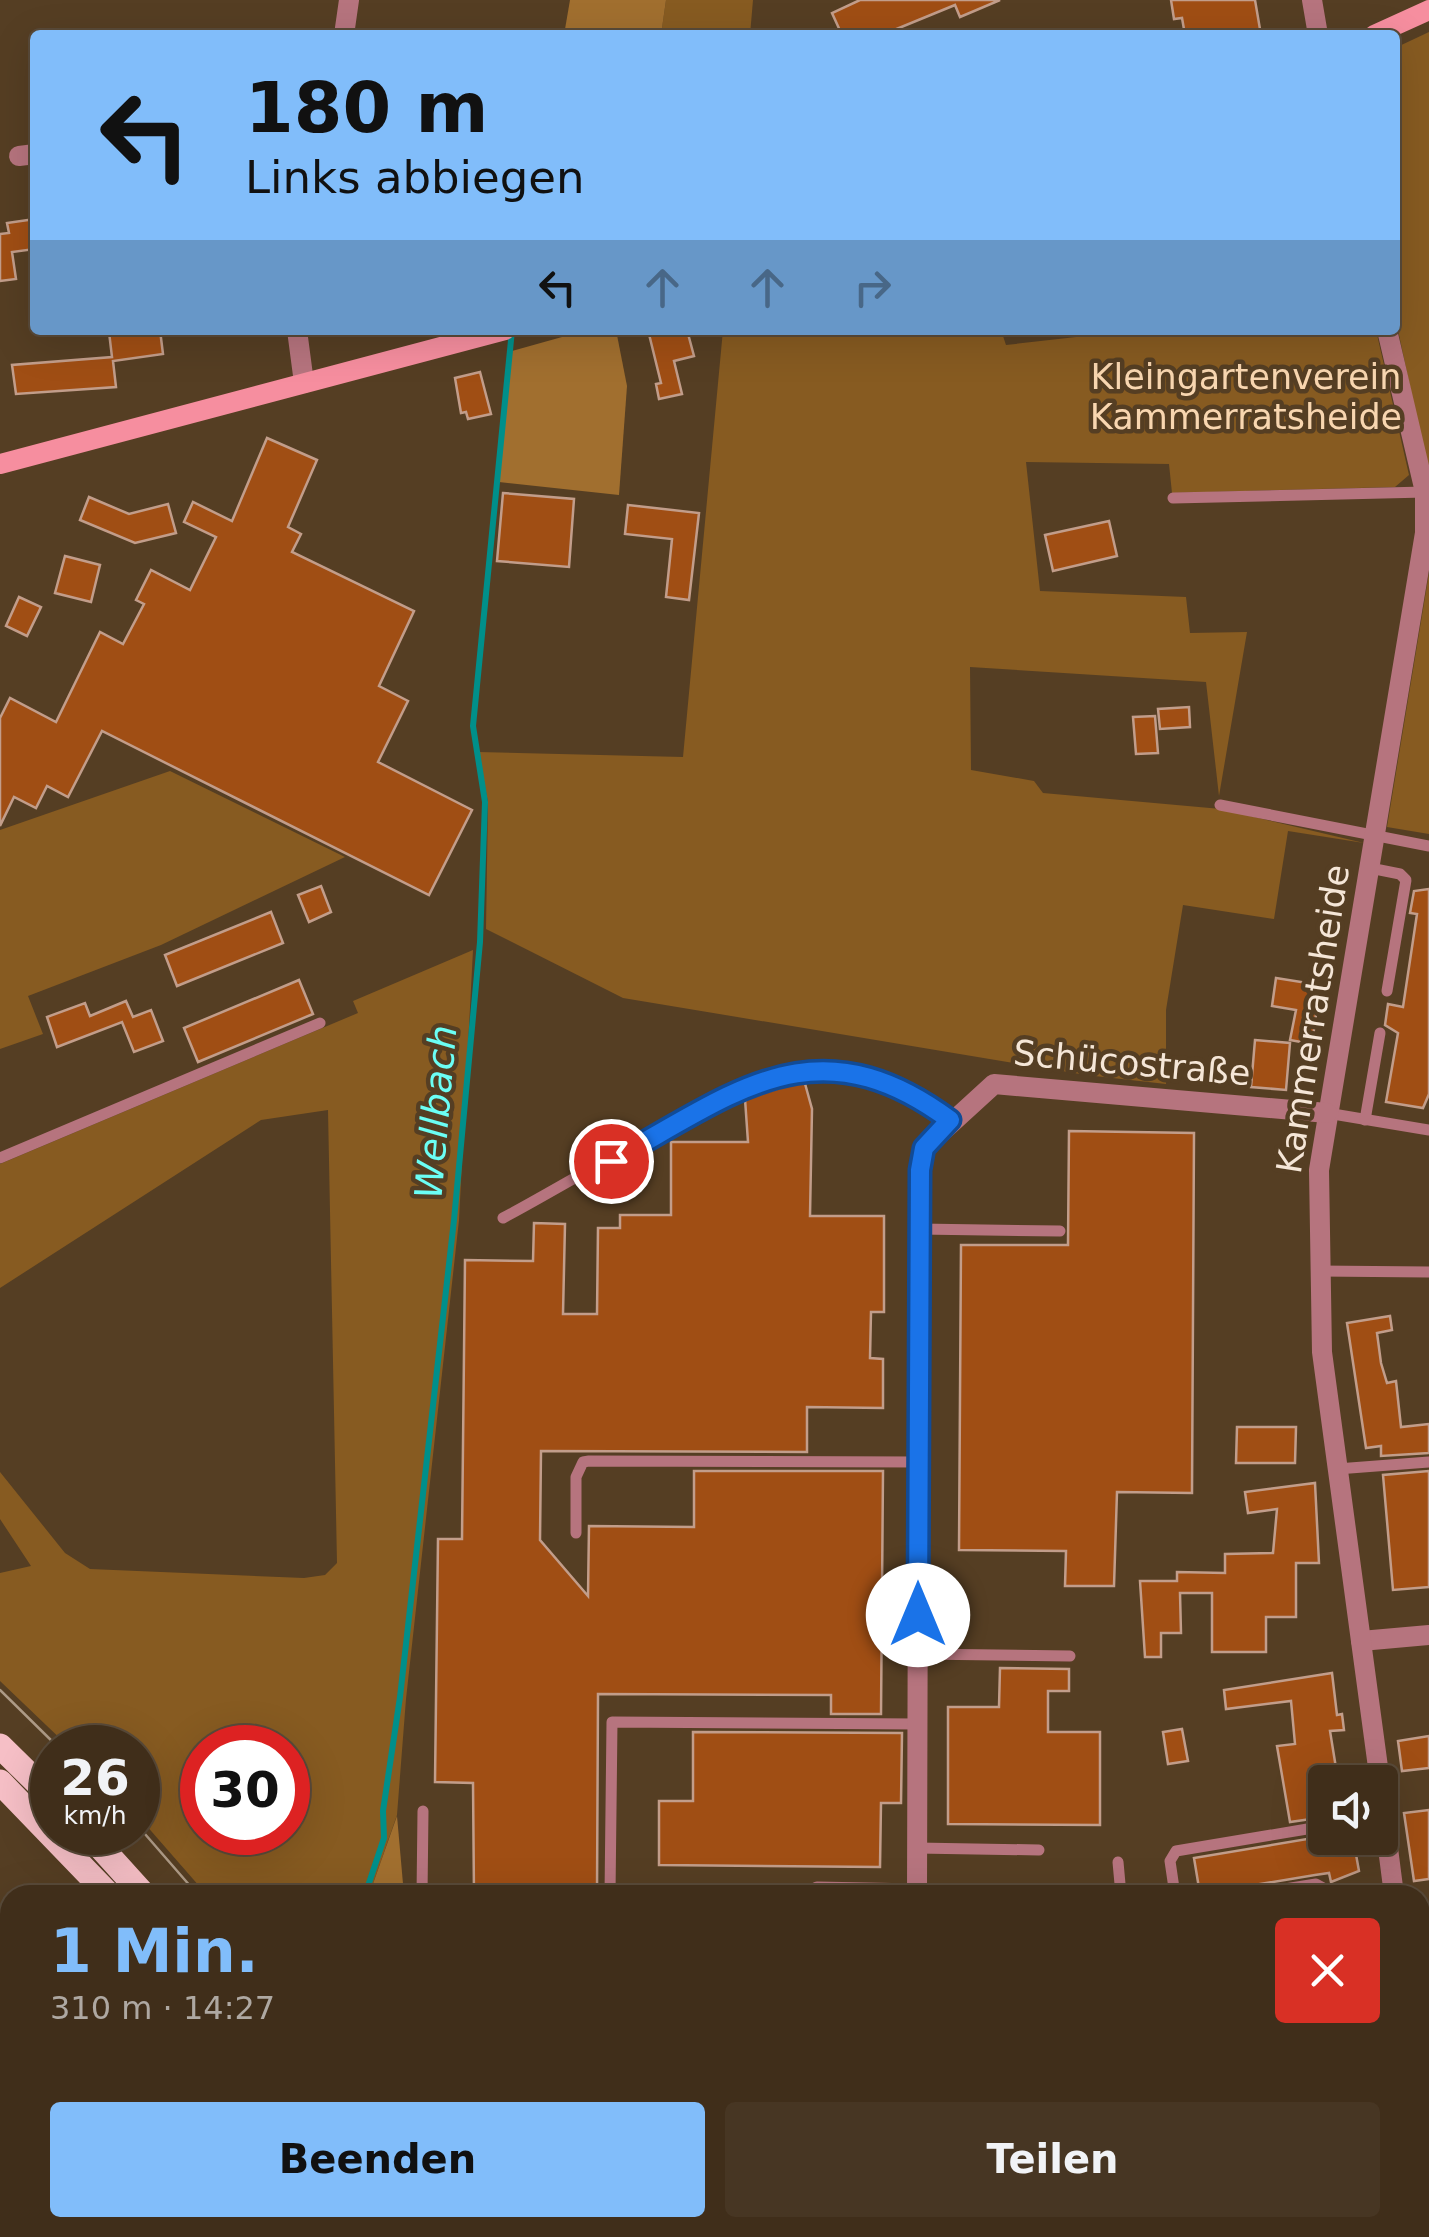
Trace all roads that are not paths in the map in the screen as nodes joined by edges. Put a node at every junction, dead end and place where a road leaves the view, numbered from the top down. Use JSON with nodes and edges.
{"nodes":[{"id":1,"x":349,"y":0,"type":"edge"},
{"id":2,"x":1312,"y":0,"type":"edge"},
{"id":3,"x":1429,"y":10,"type":"edge"},
{"id":4,"x":345,"y":30,"type":"edge"},
{"id":5,"x":1317,"y":30,"type":"edge"},
{"id":6,"x":1385,"y":30,"type":"edge"},
{"id":7,"x":298,"y":335,"type":"edge"},
{"id":8,"x":487,"y":335,"type":"edge"},
{"id":9,"x":1389,"y":335,"type":"edge"},
{"id":10,"x":304,"y":383,"type":"junction"},
{"id":11,"x":0,"y":464,"type":"edge"},
{"id":12,"x":1425,"y":492,"type":"junction"},
{"id":13,"x":1173,"y":498,"type":"dead end"},
{"id":14,"x":1220,"y":805,"type":"dead end"},
{"id":15,"x":1376,"y":836,"type":"junction"},
{"id":16,"x":1429,"y":846,"type":"edge"},
{"id":17,"x":1370,"y":868,"type":"junction"},
{"id":18,"x":1387,"y":990,"type":"dead end"},
{"id":19,"x":320,"y":1023,"type":"dead end"},
{"id":20,"x":1380,"y":1033,"type":"dead end"},
{"id":21,"x":1327,"y":1113,"type":"junction"},
{"id":22,"x":950,"y":1120,"type":"junction"},
{"id":23,"x":1365,"y":1120,"type":"junction"},
{"id":24,"x":1429,"y":1130,"type":"edge"},
{"id":25,"x":0,"y":1158,"type":"edge"},
{"id":26,"x":503,"y":1218,"type":"dead end"},
{"id":27,"x":919,"y":1229,"type":"junction"},
{"id":28,"x":1060,"y":1231,"type":"dead end"},
{"id":29,"x":1318,"y":1271,"type":"junction"},
{"id":30,"x":1429,"y":1272,"type":"edge"},
{"id":31,"x":919,"y":1462,"type":"junction"},
{"id":32,"x":1429,"y":1462,"type":"edge"},
{"id":33,"x":1337,"y":1469,"type":"junction"},
{"id":34,"x":576,"y":1534,"type":"dead end"},
{"id":35,"x":1429,"y":1635,"type":"edge"},
{"id":36,"x":1361,"y":1641,"type":"junction"},
{"id":37,"x":918,"y":1654,"type":"junction"},
{"id":38,"x":1070,"y":1656,"type":"dead end"},
{"id":39,"x":918,"y":1724,"type":"junction"},
{"id":40,"x":0,"y":1746,"type":"edge"},
{"id":41,"x":1377,"y":1765,"type":"edge"},
{"id":42,"x":30,"y":1775,"type":"edge"},
{"id":43,"x":0,"y":1782,"type":"edge"},
{"id":44,"x":423,"y":1811,"type":"dead end"},
{"id":45,"x":1308,"y":1829,"type":"edge"},
{"id":46,"x":917,"y":1848,"type":"junction"},
{"id":47,"x":1039,"y":1850,"type":"dead end"},
{"id":48,"x":108,"y":1855,"type":"edge"},
{"id":49,"x":1388,"y":1855,"type":"edge"},
{"id":50,"x":1118,"y":1862,"type":"dead end"},
{"id":51,"x":99,"y":1885,"type":"edge"},
{"id":52,"x":135,"y":1885,"type":"edge"},
{"id":53,"x":422,"y":1885,"type":"edge"},
{"id":54,"x":610,"y":1885,"type":"edge"},
{"id":55,"x":917,"y":1885,"type":"edge"},
{"id":56,"x":1120,"y":1885,"type":"edge"},
{"id":57,"x":1174,"y":1885,"type":"edge"},
{"id":58,"x":1393,"y":1885,"type":"edge"}],
"edges":[{"from":1,"to":4,"type":"street"},
{"from":2,"to":5,"type":"street"},
{"from":3,"to":6,"type":"main road"},
{"from":7,"to":10,"type":"street"},
{"from":8,"to":10,"type":"main road"},
{"from":9,"to":12,"type":"street","name":"Kammerratsheide"},
{"from":10,"to":11,"type":"main road"},
{"from":12,"to":13,"type":"lane"},
{"from":12,"to":15,"type":"street","name":"Kammerratsheide"},
{"from":14,"to":15,"type":"lane"},
{"from":15,"to":16,"type":"lane"},
{"from":15,"to":17,"type":"street","name":"Kammerratsheide"},
{"from":17,"to":18,"type":"lane"},
{"from":17,"to":21,"type":"street","name":"Kammerratsheide"},
{"from":19,"to":25,"type":"lane"},
{"from":20,"to":23,"type":"lane"},
{"from":21,"to":22,"type":"street","name":"Schücostraße"},
{"from":21,"to":23,"type":"lane"},
{"from":21,"to":29,"type":"street","name":"Kammerratsheide"},
{"from":22,"to":26,"type":"lane"},
{"from":22,"to":27,"type":"street","name":"Schücostraße"},
{"from":23,"to":24,"type":"lane"},
{"from":27,"to":28,"type":"lane"},
{"from":27,"to":31,"type":"street","name":"Schücostraße"},
{"from":29,"to":30,"type":"lane"},
{"from":29,"to":33,"type":"street","name":"Kammerratsheide"},
{"from":31,"to":34,"type":"lane"},
{"from":31,"to":37,"type":"street","name":"Schücostraße"},
{"from":32,"to":33,"type":"lane"},
{"from":33,"to":36,"type":"street","name":"Kammerratsheide"},
{"from":35,"to":36,"type":"street"},
{"from":36,"to":41,"type":"street","name":"Kammerratsheide"},
{"from":37,"to":38,"type":"lane"},
{"from":37,"to":39,"type":"street","name":"Schücostraße"},
{"from":39,"to":46,"type":"street","name":"Schücostraße"},
{"from":39,"to":54,"type":"lane"},
{"from":40,"to":42,"type":"main road"},
{"from":43,"to":51,"type":"main road"},
{"from":44,"to":53,"type":"lane"},
{"from":45,"to":57,"type":"lane"},
{"from":46,"to":47,"type":"lane"},
{"from":46,"to":55,"type":"street","name":"Schücostraße"},
{"from":48,"to":52,"type":"main road"},
{"from":49,"to":58,"type":"street","name":"Kammerratsheide"},
{"from":50,"to":56,"type":"lane"}]}
